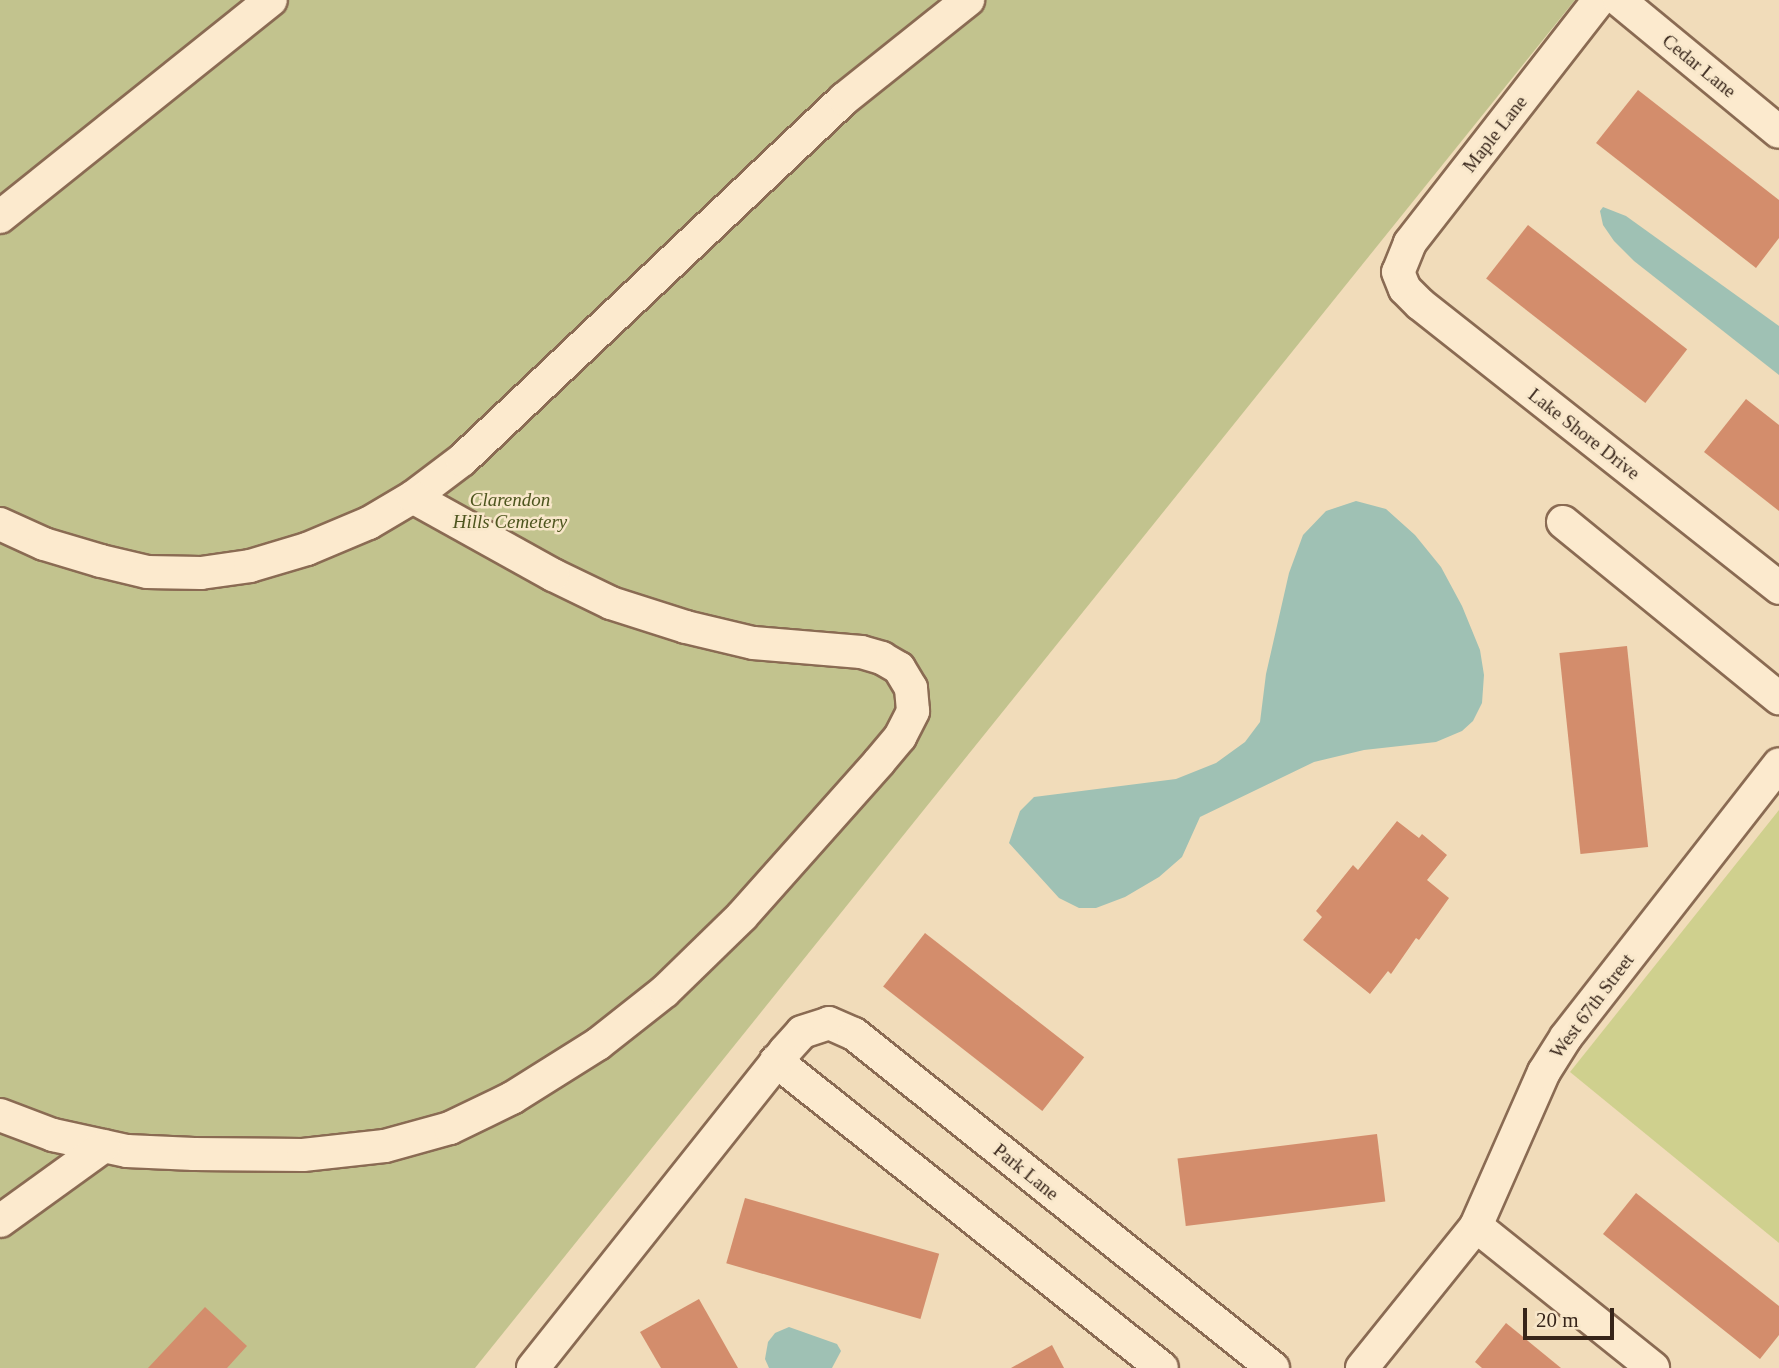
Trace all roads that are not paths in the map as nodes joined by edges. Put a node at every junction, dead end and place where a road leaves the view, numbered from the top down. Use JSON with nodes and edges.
{"nodes":[{"id":1,"x":271,"y":0,"type":"edge"},
{"id":2,"x":968,"y":0,"type":"edge"},
{"id":3,"x":1599,"y":0,"type":"edge"},
{"id":4,"x":1619,"y":0,"type":"edge"},
{"id":5,"x":1779,"y":132,"type":"edge"},
{"id":6,"x":0,"y":217,"type":"edge"},
{"id":7,"x":1398,"y":272,"type":"joint"},
{"id":8,"x":413,"y":498,"type":"junction"},
{"id":9,"x":1563,"y":522,"type":"dead end"},
{"id":10,"x":0,"y":524,"type":"edge"},
{"id":11,"x":1779,"y":589,"type":"edge"},
{"id":12,"x":1779,"y":698,"type":"edge"},
{"id":13,"x":1779,"y":764,"type":"edge"},
{"id":14,"x":776,"y":1062,"type":"junction"},
{"id":15,"x":0,"y":1115,"type":"edge"},
{"id":16,"x":104,"y":1146,"type":"junction"},
{"id":17,"x":0,"y":1221,"type":"edge"},
{"id":18,"x":1476,"y":1226,"type":"junction"},
{"id":19,"x":533,"y":1368,"type":"edge"},
{"id":20,"x":1162,"y":1368,"type":"edge"},
{"id":21,"x":1273,"y":1368,"type":"edge"},
{"id":22,"x":1362,"y":1368,"type":"edge"},
{"id":23,"x":1653,"y":1368,"type":"edge"}],
"edges":[{"from":1,"to":6,"type":"street"},
{"from":2,"to":8,"type":"street"},
{"from":3,"to":7,"type":"street","name":"Maple Lane"},
{"from":4,"to":5,"type":"street","name":"Cedar Lane"},
{"from":7,"to":11,"type":"street","name":"Lake Shore Drive"},
{"from":8,"to":10,"type":"street"},
{"from":8,"to":16,"type":"street"},
{"from":9,"to":12,"type":"street"},
{"from":13,"to":18,"type":"street","name":"West 67th Street"},
{"from":14,"to":19,"type":"street","name":"Park Lane"},
{"from":14,"to":20,"type":"street"},
{"from":14,"to":21,"type":"street","name":"Park Lane"},
{"from":15,"to":16,"type":"street"},
{"from":16,"to":17,"type":"street"},
{"from":18,"to":22,"type":"street","name":"West 67th Street"},
{"from":18,"to":23,"type":"street"}]}
